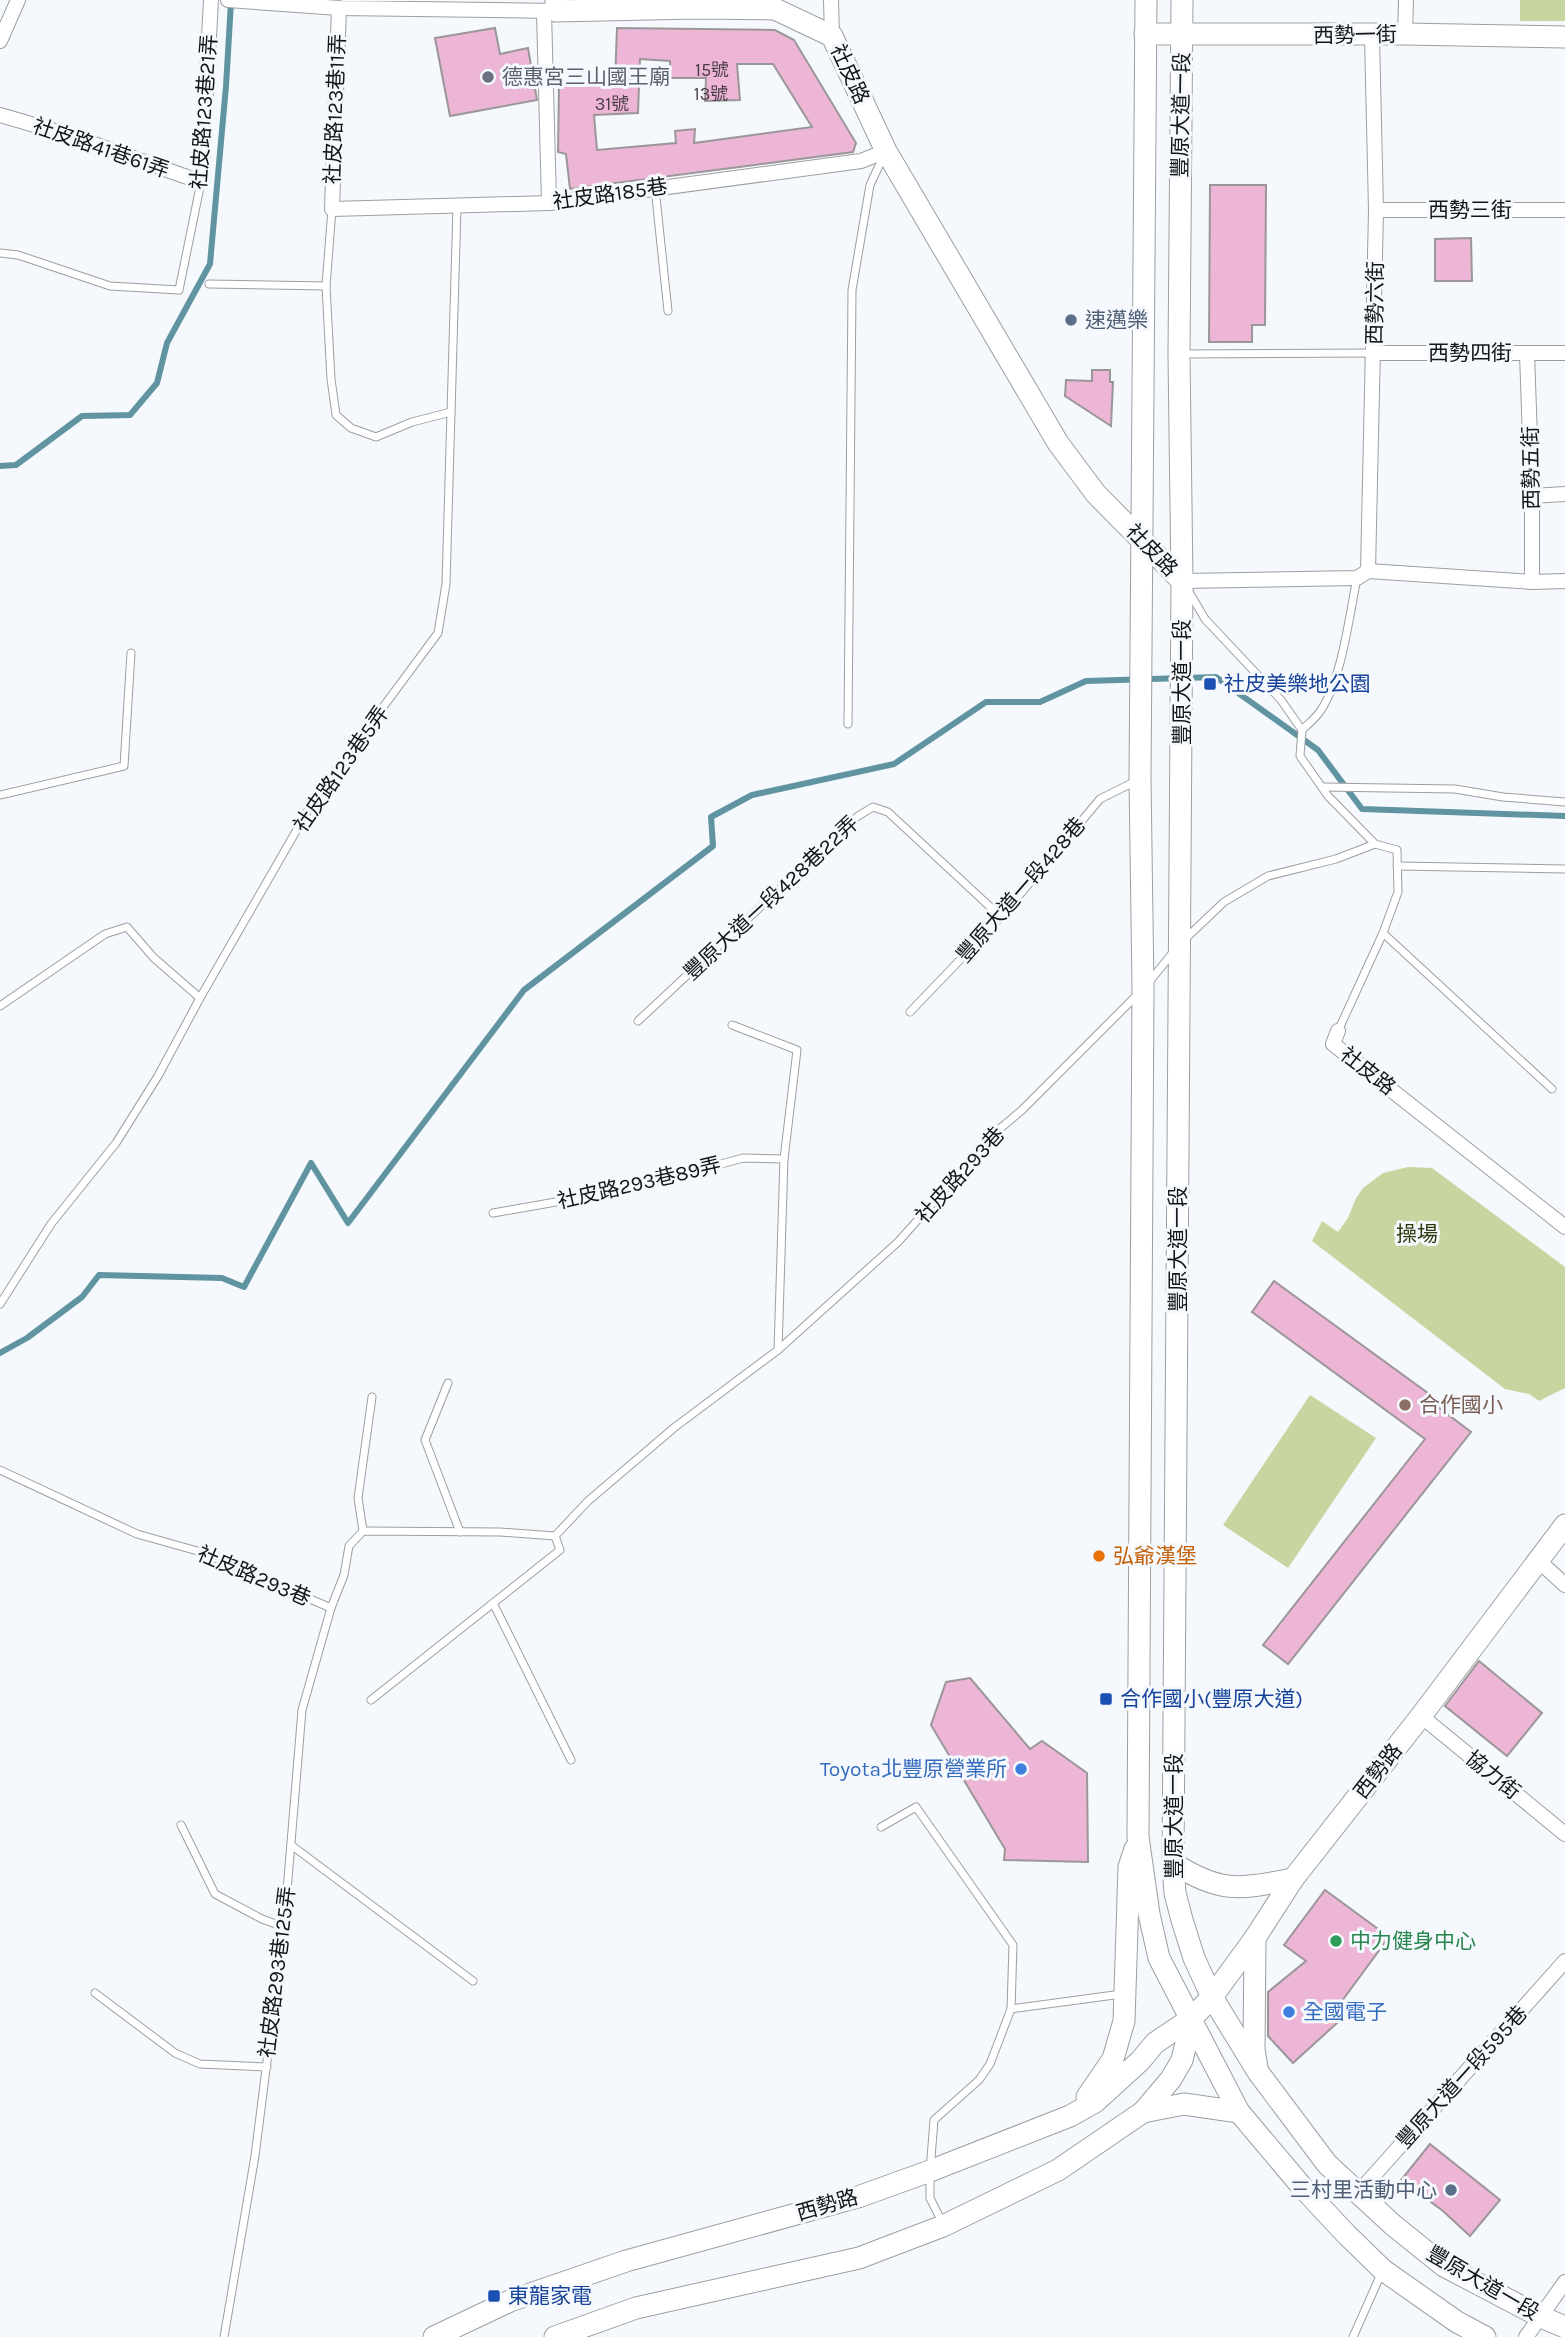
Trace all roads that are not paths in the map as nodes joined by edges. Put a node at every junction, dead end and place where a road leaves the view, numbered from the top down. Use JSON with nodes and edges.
{"nodes":[{"id":1,"x":18,"y":0,"type":"edge"},
{"id":2,"x":211,"y":0,"type":"edge"},
{"id":3,"x":229,"y":0,"type":"edge"},
{"id":4,"x":831,"y":0,"type":"edge"},
{"id":5,"x":1146,"y":0,"type":"edge"},
{"id":6,"x":1182,"y":0,"type":"edge"},
{"id":7,"x":1406,"y":0,"type":"edge"},
{"id":8,"x":695,"y":4,"type":"edge"},
{"id":9,"x":339,"y":8,"type":"junction"},
{"id":10,"x":552,"y":8,"type":"edge"},
{"id":11,"x":1145,"y":34,"type":"junction"},
{"id":12,"x":1405,"y":34,"type":"junction"},
{"id":13,"x":1182,"y":35,"type":"junction"},
{"id":14,"x":832,"y":36,"type":"junction"},
{"id":15,"x":1371,"y":36,"type":"junction"},
{"id":16,"x":1565,"y":37,"type":"edge"},
{"id":17,"x":0,"y":41,"type":"edge"},
{"id":18,"x":0,"y":115,"type":"edge"},
{"id":19,"x":886,"y":151,"type":"junction"},
{"id":20,"x":201,"y":182,"type":"junction"},
{"id":21,"x":655,"y":188,"type":"junction"},
{"id":22,"x":549,"y":203,"type":"junction"},
{"id":23,"x":457,"y":207,"type":"junction"},
{"id":24,"x":331,"y":209,"type":"junction"},
{"id":25,"x":1376,"y":210,"type":"junction"},
{"id":26,"x":1565,"y":210,"type":"edge"},
{"id":27,"x":0,"y":253,"type":"edge"},
{"id":28,"x":209,"y":284,"type":"dead end"},
{"id":29,"x":326,"y":286,"type":"junction"},
{"id":30,"x":668,"y":311,"type":"dead end"},
{"id":31,"x":1374,"y":352,"type":"junction"},
{"id":32,"x":1527,"y":353,"type":"junction"},
{"id":33,"x":1179,"y":354,"type":"junction"},
{"id":34,"x":1565,"y":354,"type":"edge"},
{"id":35,"x":451,"y":412,"type":"junction"},
{"id":36,"x":1565,"y":494,"type":"edge"},
{"id":37,"x":1532,"y":496,"type":"junction"},
{"id":38,"x":1143,"y":539,"type":"junction"},
{"id":39,"x":1363,"y":574,"type":"junction"},
{"id":40,"x":1565,"y":580,"type":"edge"},
{"id":41,"x":1182,"y":581,"type":"junction"},
{"id":42,"x":1532,"y":582,"type":"junction"},
{"id":43,"x":131,"y":653,"type":"dead end"},
{"id":44,"x":848,"y":724,"type":"dead end"},
{"id":45,"x":1302,"y":730,"type":"junction"},
{"id":46,"x":1140,"y":779,"type":"junction"},
{"id":47,"x":1322,"y":787,"type":"junction"},
{"id":48,"x":0,"y":795,"type":"edge"},
{"id":49,"x":1565,"y":803,"type":"edge"},
{"id":50,"x":1375,"y":844,"type":"junction"},
{"id":51,"x":1397,"y":866,"type":"junction"},
{"id":52,"x":1565,"y":869,"type":"edge"},
{"id":53,"x":1001,"y":917,"type":"junction"},
{"id":54,"x":1384,"y":933,"type":"junction"},
{"id":55,"x":1180,"y":943,"type":"junction"},
{"id":56,"x":1143,"y":989,"type":"junction"},
{"id":57,"x":200,"y":998,"type":"junction"},
{"id":58,"x":0,"y":1006,"type":"edge"},
{"id":59,"x":910,"y":1012,"type":"dead end"},
{"id":60,"x":638,"y":1021,"type":"dead end"},
{"id":61,"x":732,"y":1025,"type":"dead end"},
{"id":62,"x":1338,"y":1031,"type":"joint"},
{"id":63,"x":1552,"y":1089,"type":"dead end"},
{"id":64,"x":784,"y":1159,"type":"junction"},
{"id":65,"x":493,"y":1213,"type":"dead end"},
{"id":66,"x":1565,"y":1227,"type":"edge"},
{"id":67,"x":0,"y":1304,"type":"edge"},
{"id":68,"x":778,"y":1350,"type":"junction"},
{"id":69,"x":448,"y":1383,"type":"dead end"},
{"id":70,"x":372,"y":1397,"type":"dead end"},
{"id":71,"x":0,"y":1470,"type":"edge"},
{"id":72,"x":1565,"y":1525,"type":"edge"},
{"id":73,"x":363,"y":1531,"type":"junction"},
{"id":74,"x":460,"y":1532,"type":"junction"},
{"id":75,"x":555,"y":1536,"type":"junction"},
{"id":76,"x":1539,"y":1561,"type":"junction"},
{"id":77,"x":1565,"y":1585,"type":"edge"},
{"id":78,"x":493,"y":1603,"type":"junction"},
{"id":79,"x":331,"y":1608,"type":"junction"},
{"id":80,"x":371,"y":1700,"type":"dead end"},
{"id":81,"x":1421,"y":1716,"type":"junction"},
{"id":82,"x":571,"y":1760,"type":"dead end"},
{"id":83,"x":181,"y":1825,"type":"dead end"},
{"id":84,"x":881,"y":1828,"type":"dead end"},
{"id":85,"x":1565,"y":1834,"type":"edge"},
{"id":86,"x":1138,"y":1837,"type":"junction"},
{"id":87,"x":291,"y":1845,"type":"junction"},
{"id":88,"x":1173,"y":1863,"type":"junction"},
{"id":89,"x":1293,"y":1879,"type":"junction"},
{"id":90,"x":284,"y":1927,"type":"junction"},
{"id":91,"x":1255,"y":1938,"type":"junction"},
{"id":92,"x":1565,"y":1961,"type":"edge"},
{"id":93,"x":473,"y":1981,"type":"dead end"},
{"id":94,"x":94,"y":1993,"type":"dead end"},
{"id":95,"x":1126,"y":1993,"type":"junction"},
{"id":96,"x":1212,"y":1997,"type":"junction"},
{"id":97,"x":1011,"y":2009,"type":"junction"},
{"id":98,"x":1192,"y":2018,"type":"junction"},
{"id":99,"x":267,"y":2067,"type":"junction"},
{"id":100,"x":1258,"y":2072,"type":"junction"},
{"id":101,"x":1143,"y":2112,"type":"junction"},
{"id":102,"x":1239,"y":2112,"type":"junction"},
{"id":103,"x":1070,"y":2116,"type":"junction"},
{"id":104,"x":930,"y":2171,"type":"junction"},
{"id":105,"x":1358,"y":2193,"type":"junction"},
{"id":106,"x":943,"y":2226,"type":"junction"},
{"id":107,"x":1383,"y":2270,"type":"junction"},
{"id":108,"x":1565,"y":2282,"type":"edge"},
{"id":109,"x":1541,"y":2317,"type":"junction"},
{"id":110,"x":1565,"y":2327,"type":"edge"},
{"id":111,"x":224,"y":2337,"type":"edge"},
{"id":112,"x":434,"y":2337,"type":"edge"},
{"id":113,"x":555,"y":2337,"type":"edge"},
{"id":114,"x":1353,"y":2337,"type":"edge"},
{"id":115,"x":1485,"y":2337,"type":"edge"},
{"id":116,"x":1526,"y":2337,"type":"edge"}],
"edges":[{"from":1,"to":17,"type":"street"},
{"from":2,"to":20,"type":"street","name":"社皮路123巷21弄"},
{"from":3,"to":9,"type":"street"},
{"from":4,"to":14,"type":"street"},
{"from":5,"to":11,"type":"street","name":"豐原大道一段"},
{"from":6,"to":13,"type":"street","name":"豐原大道一段"},
{"from":7,"to":12,"type":"street"},
{"from":8,"to":10,"type":"street","name":"社皮路"},
{"from":8,"to":14,"type":"street","name":"社皮路"},
{"from":9,"to":10,"type":"street"},
{"from":9,"to":24,"type":"street","name":"社皮路123巷11弄"},
{"from":10,"to":22,"type":"street"},
{"from":11,"to":13,"type":"street","name":"西勢一街"},
{"from":11,"to":38,"type":"street","name":"豐原大道一段"},
{"from":12,"to":15,"type":"street","name":"西勢一街"},
{"from":12,"to":16,"type":"street","name":"西勢一街"},
{"from":13,"to":15,"type":"street","name":"西勢一街"},
{"from":13,"to":33,"type":"street","name":"豐原大道一段"},
{"from":14,"to":19,"type":"street","name":"社皮路"},
{"from":15,"to":25,"type":"street","name":"西勢六街"},
{"from":18,"to":20,"type":"street","name":"社皮路41巷61弄"},
{"from":19,"to":21,"type":"street","name":"社皮路185巷"},
{"from":19,"to":38,"type":"street","name":"社皮路"},
{"from":19,"to":44,"type":"lane"},
{"from":20,"to":27,"type":"lane","name":"社皮路123巷21弄"},
{"from":21,"to":22,"type":"street","name":"社皮路185巷"},
{"from":21,"to":30,"type":"lane"},
{"from":22,"to":23,"type":"street","name":"社皮路185巷"},
{"from":23,"to":24,"type":"street","name":"社皮路185巷"},
{"from":23,"to":35,"type":"lane","name":"社皮路123巷5弄"},
{"from":24,"to":29,"type":"lane"},
{"from":25,"to":26,"type":"street","name":"西勢三街"},
{"from":25,"to":31,"type":"street","name":"西勢六街"},
{"from":28,"to":29,"type":"lane"},
{"from":29,"to":35,"type":"lane"},
{"from":31,"to":32,"type":"street","name":"西勢四街"},
{"from":31,"to":33,"type":"lane"},
{"from":31,"to":39,"type":"street","name":"西勢六街"},
{"from":32,"to":34,"type":"street","name":"西勢四街"},
{"from":32,"to":37,"type":"street","name":"西勢五街"},
{"from":33,"to":41,"type":"street","name":"豐原大道一段"},
{"from":35,"to":57,"type":"lane","name":"社皮路123巷5弄"},
{"from":36,"to":37,"type":"street"},
{"from":37,"to":42,"type":"street","name":"西勢五街"},
{"from":38,"to":41,"type":"street","name":"社皮路"},
{"from":38,"to":46,"type":"street","name":"豐原大道一段"},
{"from":39,"to":41,"type":"street"},
{"from":39,"to":42,"type":"street"},
{"from":39,"to":45,"type":"lane"},
{"from":40,"to":42,"type":"street"},
{"from":41,"to":45,"type":"lane","name":"社皮路"},
{"from":41,"to":55,"type":"street","name":"豐原大道一段"},
{"from":43,"to":48,"type":"lane"},
{"from":45,"to":47,"type":"lane","name":"社皮路"},
{"from":46,"to":53,"type":"lane","name":"豐原大道一段428巷"},
{"from":46,"to":56,"type":"street","name":"豐原大道一段"},
{"from":47,"to":49,"type":"lane"},
{"from":47,"to":50,"type":"lane","name":"社皮路"},
{"from":50,"to":51,"type":"lane","name":"社皮路"},
{"from":50,"to":55,"type":"lane","name":"社皮路293巷"},
{"from":51,"to":52,"type":"lane"},
{"from":51,"to":54,"type":"lane","name":"社皮路"},
{"from":53,"to":59,"type":"lane","name":"豐原大道一段428巷"},
{"from":53,"to":60,"type":"lane","name":"豐原大道一段428巷22弄"},
{"from":54,"to":62,"type":"lane","name":"社皮路"},
{"from":54,"to":63,"type":"lane"},
{"from":55,"to":56,"type":"lane","name":"社皮路293巷"},
{"from":55,"to":88,"type":"street","name":"豐原大道一段"},
{"from":56,"to":68,"type":"lane","name":"社皮路293巷"},
{"from":56,"to":86,"type":"street","name":"豐原大道一段"},
{"from":57,"to":58,"type":"lane"},
{"from":57,"to":67,"type":"lane","name":"社皮路123巷5弄"},
{"from":61,"to":64,"type":"lane"},
{"from":62,"to":66,"type":"street","name":"社皮路"},
{"from":64,"to":65,"type":"lane","name":"社皮路293巷89弄"},
{"from":64,"to":68,"type":"lane"},
{"from":68,"to":75,"type":"lane","name":"社皮路293巷"},
{"from":69,"to":74,"type":"lane"},
{"from":70,"to":73,"type":"lane"},
{"from":71,"to":79,"type":"lane","name":"社皮路293巷"},
{"from":72,"to":76,"type":"street","name":"西勢路"},
{"from":73,"to":74,"type":"lane"},
{"from":73,"to":79,"type":"lane","name":"社皮路293巷"},
{"from":74,"to":75,"type":"lane"},
{"from":75,"to":78,"type":"lane","name":"社皮路293巷"},
{"from":76,"to":77,"type":"street"},
{"from":76,"to":81,"type":"street","name":"西勢路"},
{"from":78,"to":80,"type":"lane","name":"社皮路293巷"},
{"from":78,"to":82,"type":"lane"},
{"from":79,"to":87,"type":"lane","name":"社皮路293巷125弄"},
{"from":81,"to":85,"type":"street","name":"協力街"},
{"from":81,"to":89,"type":"street","name":"西勢路"},
{"from":83,"to":90,"type":"lane"},
{"from":84,"to":97,"type":"lane"},
{"from":86,"to":95,"type":"street"},
{"from":86,"to":98,"type":"street","name":"豐原大道一段"},
{"from":87,"to":90,"type":"lane","name":"社皮路293巷125弄"},
{"from":87,"to":93,"type":"lane"},
{"from":88,"to":89,"type":"street"},
{"from":88,"to":96,"type":"street","name":"豐原大道一段"},
{"from":89,"to":91,"type":"street","name":"西勢路"},
{"from":90,"to":99,"type":"lane","name":"社皮路293巷125弄"},
{"from":91,"to":96,"type":"street","name":"西勢路"},
{"from":91,"to":100,"type":"street"},
{"from":92,"to":105,"type":"street","name":"豐原大道一段595巷"},
{"from":94,"to":99,"type":"lane"},
{"from":95,"to":97,"type":"lane"},
{"from":95,"to":103,"type":"street"},
{"from":96,"to":98,"type":"street","name":"西勢路"},
{"from":96,"to":100,"type":"street","name":"豐原大道一段"},
{"from":97,"to":104,"type":"lane"},
{"from":98,"to":101,"type":"street"},
{"from":98,"to":102,"type":"street","name":"豐原大道一段"},
{"from":98,"to":103,"type":"street","name":"西勢路"},
{"from":99,"to":111,"type":"lane","name":"社皮路293巷125弄"},
{"from":100,"to":105,"type":"street","name":"豐原大道一段"},
{"from":101,"to":102,"type":"street"},
{"from":101,"to":106,"type":"street"},
{"from":102,"to":107,"type":"street","name":"豐原大道一段"},
{"from":103,"to":104,"type":"street","name":"西勢路"},
{"from":104,"to":106,"type":"lane"},
{"from":104,"to":112,"type":"street","name":"西勢路"},
{"from":105,"to":109,"type":"street","name":"豐原大道一段"},
{"from":106,"to":113,"type":"street"},
{"from":107,"to":114,"type":"lane"},
{"from":107,"to":115,"type":"street","name":"豐原大道一段"},
{"from":108,"to":109,"type":"street"},
{"from":109,"to":110,"type":"street","name":"豐原大道一段"},
{"from":109,"to":116,"type":"street"}]}
